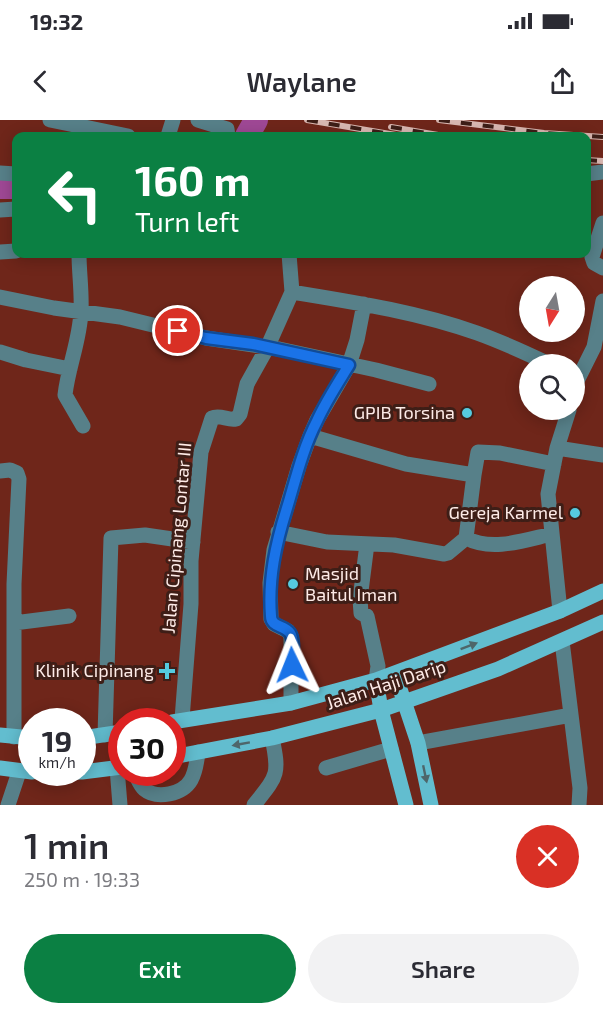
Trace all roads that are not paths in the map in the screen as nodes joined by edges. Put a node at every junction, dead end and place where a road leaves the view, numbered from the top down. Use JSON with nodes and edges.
{"nodes":[{"id":1,"x":50,"y":120,"type":"edge"},
{"id":2,"x":198,"y":120,"type":"edge"},
{"id":3,"x":108,"y":132,"type":"edge"},
{"id":4,"x":227,"y":132,"type":"edge"},
{"id":5,"x":603,"y":223,"type":"edge"},
{"id":6,"x":79,"y":258,"type":"edge"},
{"id":7,"x":289,"y":258,"type":"edge"},
{"id":8,"x":603,"y":268,"type":"edge"},
{"id":9,"x":292,"y":292,"type":"junction"},
{"id":10,"x":0,"y":297,"type":"edge"},
{"id":11,"x":603,"y":301,"type":"edge"},
{"id":12,"x":364,"y":304,"type":"junction"},
{"id":13,"x":81,"y":312,"type":"junction"},
{"id":14,"x":267,"y":348,"type":"junction"},
{"id":15,"x":0,"y":352,"type":"edge"},
{"id":16,"x":528,"y":354,"type":"edge"},
{"id":17,"x":595,"y":363,"type":"edge"},
{"id":18,"x":349,"y":365,"type":"junction"},
{"id":19,"x":70,"y":369,"type":"junction"},
{"id":20,"x":429,"y":384,"type":"dead end"},
{"id":21,"x":566,"y":420,"type":"edge"},
{"id":22,"x":82,"y":426,"type":"dead end"},
{"id":23,"x":310,"y":436,"type":"junction"},
{"id":24,"x":557,"y":448,"type":"junction"},
{"id":25,"x":603,"y":455,"type":"edge"},
{"id":26,"x":554,"y":464,"type":"junction"},
{"id":27,"x":0,"y":471,"type":"edge"},
{"id":28,"x":474,"y":475,"type":"junction"},
{"id":29,"x":278,"y":532,"type":"junction"},
{"id":30,"x":552,"y":534,"type":"junction"},
{"id":31,"x":466,"y":538,"type":"junction"},
{"id":32,"x":193,"y":542,"type":"junction"},
{"id":33,"x":367,"y":544,"type":"junction"},
{"id":34,"x":7,"y":572,"type":"edge"},
{"id":35,"x":603,"y":591,"type":"edge"},
{"id":36,"x":560,"y":611,"type":"junction"},
{"id":37,"x":69,"y":616,"type":"dead end"},
{"id":38,"x":603,"y":622,"type":"edge"},
{"id":39,"x":14,"y":623,"type":"junction"},
{"id":40,"x":562,"y":641,"type":"junction"},
{"id":41,"x":377,"y":673,"type":"junction"},
{"id":42,"x":395,"y":674,"type":"junction"},
{"id":43,"x":405,"y":702,"type":"junction"},
{"id":44,"x":291,"y":703,"type":"junction"},
{"id":45,"x":178,"y":708,"type":"edge"},
{"id":46,"x":381,"y":710,"type":"junction"},
{"id":47,"x":571,"y":715,"type":"junction"},
{"id":48,"x":186,"y":719,"type":"edge"},
{"id":49,"x":108,"y":734,"type":"edge"},
{"id":50,"x":105,"y":735,"type":"junction"},
{"id":51,"x":7,"y":736,"type":"edge"},
{"id":52,"x":96,"y":736,"type":"edge"},
{"id":53,"x":272,"y":738,"type":"junction"},
{"id":54,"x":418,"y":742,"type":"junction"},
{"id":55,"x":391,"y":749,"type":"junction"},
{"id":56,"x":198,"y":752,"type":"junction"},
{"id":57,"x":186,"y":754,"type":"edge"},
{"id":58,"x":0,"y":768,"type":"edge"},
{"id":59,"x":326,"y":768,"type":"dead end"},
{"id":60,"x":18,"y":771,"type":"edge"},
{"id":61,"x":18,"y":786,"type":"edge"},
{"id":62,"x":119,"y":786,"type":"edge"},
{"id":63,"x":142,"y":786,"type":"edge"},
{"id":64,"x":174,"y":799,"type":"edge"},
{"id":65,"x":8,"y":805,"type":"edge"},
{"id":66,"x":120,"y":805,"type":"edge"},
{"id":67,"x":254,"y":805,"type":"edge"},
{"id":68,"x":406,"y":805,"type":"edge"},
{"id":69,"x":432,"y":805,"type":"edge"},
{"id":70,"x":579,"y":805,"type":"edge"}],
"edges":[{"from":1,"to":3,"type":"street"},
{"from":2,"to":4,"type":"street"},
{"from":5,"to":8,"type":"street"},
{"from":6,"to":13,"type":"street"},
{"from":7,"to":9,"type":"street"},
{"from":9,"to":12,"type":"street"},
{"from":9,"to":14,"type":"street","name":"Jalan Cipinang Lontar III"},
{"from":10,"to":13,"type":"street"},
{"from":11,"to":17,"type":"street"},
{"from":12,"to":16,"type":"street"},
{"from":12,"to":18,"type":"street"},
{"from":13,"to":14,"type":"street"},
{"from":13,"to":19,"type":"street"},
{"from":14,"to":18,"type":"street"},
{"from":14,"to":32,"type":"street","name":"Jalan Cipinang Lontar III"},
{"from":15,"to":19,"type":"street"},
{"from":18,"to":20,"type":"street"},
{"from":18,"to":23,"type":"street"},
{"from":19,"to":22,"type":"street"},
{"from":21,"to":24,"type":"street"},
{"from":23,"to":28,"type":"street"},
{"from":23,"to":29,"type":"street"},
{"from":24,"to":25,"type":"street"},
{"from":24,"to":26,"type":"street"},
{"from":26,"to":28,"type":"street"},
{"from":26,"to":30,"type":"street"},
{"from":27,"to":34,"type":"street"},
{"from":28,"to":31,"type":"street"},
{"from":29,"to":33,"type":"street"},
{"from":29,"to":44,"type":"street"},
{"from":30,"to":31,"type":"street"},
{"from":30,"to":36,"type":"street"},
{"from":31,"to":33,"type":"street"},
{"from":32,"to":45,"type":"street","name":"Jalan Cipinang Lontar III"},
{"from":32,"to":50,"type":"street"},
{"from":33,"to":41,"type":"street"},
{"from":34,"to":39,"type":"street"},
{"from":35,"to":36,"type":"main road","name":"Jalan Haji Darip"},
{"from":42,"to":36,"type":"main road","name":"Jalan Haji Darip","one_way":true},
{"from":37,"to":39,"type":"street"},
{"from":38,"to":40,"type":"main road","name":"Jalan Haji Darip"},
{"from":39,"to":51,"type":"street"},
{"from":40,"to":43,"type":"main road","name":"Jalan Haji Darip"},
{"from":40,"to":47,"type":"street"},
{"from":41,"to":42,"type":"main road","name":"Jalan Haji Darip"},
{"from":41,"to":44,"type":"main road","name":"Jalan Haji Darip"},
{"from":41,"to":46,"type":"main road"},
{"from":42,"to":43,"type":"main road"},
{"from":43,"to":46,"type":"main road","name":"Jalan Haji Darip"},
{"from":43,"to":54,"type":"main road"},
{"from":44,"to":48,"type":"main road","name":"Jalan Haji Darip"},
{"from":46,"to":53,"type":"main road","name":"Jalan Haji Darip"},
{"from":46,"to":55,"type":"main road"},
{"from":47,"to":54,"type":"street"},
{"from":47,"to":70,"type":"street"},
{"from":49,"to":50,"type":"main road"},
{"from":50,"to":52,"type":"main road"},
{"from":53,"to":56,"type":"main road","name":"Jalan Haji Darip","one_way":true},
{"from":53,"to":67,"type":"street"},
{"from":54,"to":69,"type":"main road","one_way":true},
{"from":55,"to":59,"type":"street"},
{"from":55,"to":68,"type":"main road"},
{"from":56,"to":57,"type":"main road","name":"Jalan Haji Darip"},
{"from":56,"to":64,"type":"street"},
{"from":58,"to":60,"type":"main road"},
{"from":61,"to":65,"type":"street"},
{"from":62,"to":66,"type":"street"},
{"from":63,"to":64,"type":"street"}]}
